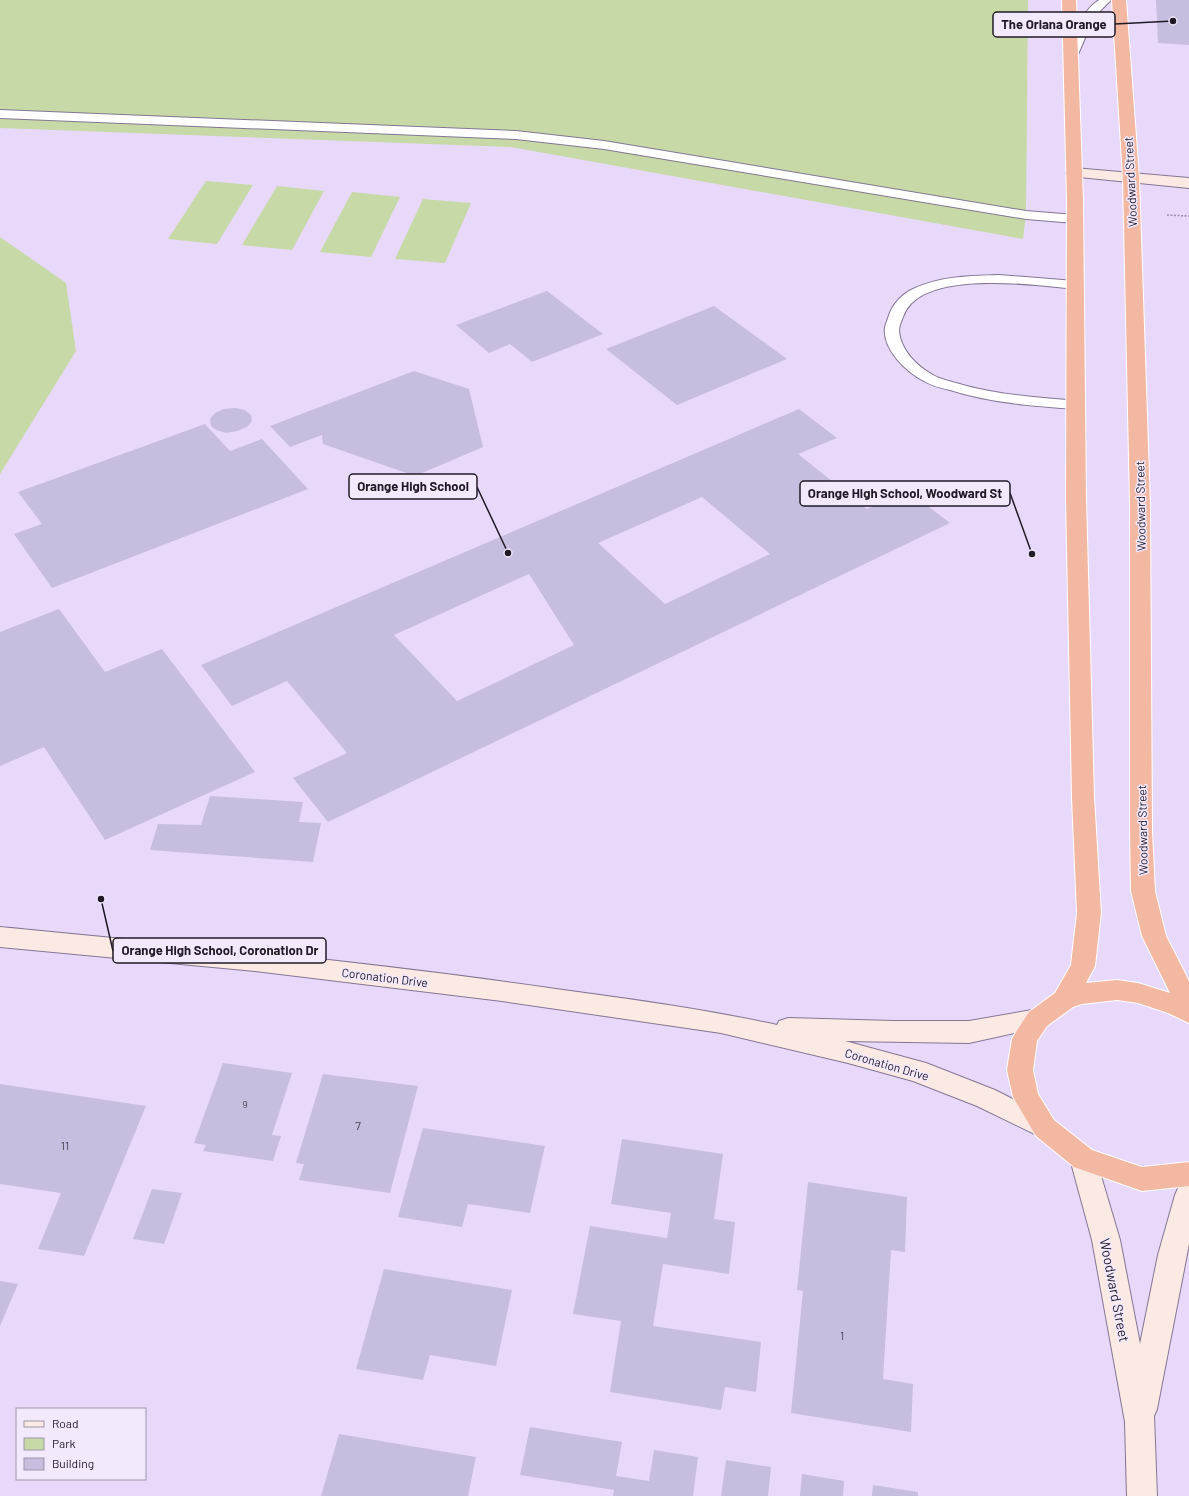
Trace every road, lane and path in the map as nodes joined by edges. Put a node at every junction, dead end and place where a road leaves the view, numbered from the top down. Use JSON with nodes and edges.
{"nodes":[{"id":1,"x":1069,"y":0,"type":"edge"},
{"id":2,"x":1106,"y":0,"type":"edge"},
{"id":3,"x":1119,"y":0,"type":"edge"},
{"id":4,"x":1072,"y":57,"type":"junction"},
{"id":5,"x":0,"y":114,"type":"edge"},
{"id":6,"x":1074,"y":173,"type":"junction"},
{"id":7,"x":1131,"y":178,"type":"junction"},
{"id":8,"x":1189,"y":183,"type":"edge"},
{"id":9,"x":1167,"y":214,"type":"dead end"},
{"id":10,"x":1189,"y":216,"type":"edge"},
{"id":11,"x":1075,"y":219,"type":"junction"},
{"id":12,"x":1075,"y":285,"type":"junction"},
{"id":13,"x":1076,"y":405,"type":"junction"},
{"id":14,"x":0,"y":937,"type":"edge"},
{"id":15,"x":1064,"y":1000,"type":"junction"},
{"id":16,"x":1189,"y":1002,"type":"edge"},
{"id":17,"x":1189,"y":1013,"type":"edge"},
{"id":18,"x":1038,"y":1019,"type":"junction"},
{"id":19,"x":721,"y":1023,"type":"junction"},
{"id":20,"x":1045,"y":1128,"type":"junction"},
{"id":21,"x":1083,"y":1159,"type":"junction"},
{"id":22,"x":1189,"y":1174,"type":"edge"},
{"id":23,"x":1189,"y":1195,"type":"edge"},
{"id":24,"x":1140,"y":1422,"type":"junction"},
{"id":25,"x":1142,"y":1496,"type":"edge"}],
"edges":[{"from":1,"to":4,"type":"highway"},
{"from":2,"to":4,"type":"lane"},
{"from":3,"to":7,"type":"highway","name":"Woodward Street"},
{"from":4,"to":6,"type":"highway"},
{"from":5,"to":11,"type":"lane"},
{"from":6,"to":7,"type":"main road"},
{"from":6,"to":11,"type":"highway"},
{"from":7,"to":8,"type":"main road"},
{"from":7,"to":16,"type":"highway","name":"Woodward Street"},
{"from":9,"to":10,"type":"path"},
{"from":11,"to":12,"type":"highway"},
{"from":12,"to":13,"type":"highway"},
{"from":12,"to":13,"type":"lane"},
{"from":13,"to":15,"type":"highway"},
{"from":14,"to":19,"type":"main road","name":"Coronation Drive"},
{"from":15,"to":17,"type":"highway"},
{"from":15,"to":18,"type":"highway"},
{"from":18,"to":19,"type":"main road","name":"Coronation Drive"},
{"from":18,"to":20,"type":"highway"},
{"from":19,"to":20,"type":"main road","name":"Coronation Drive"},
{"from":20,"to":21,"type":"highway"},
{"from":21,"to":22,"type":"highway"},
{"from":21,"to":24,"type":"main road","name":"Woodward Street"},
{"from":23,"to":24,"type":"main road","name":"Woodward Street"},
{"from":24,"to":25,"type":"main road","name":"Woodward Street"}]}
